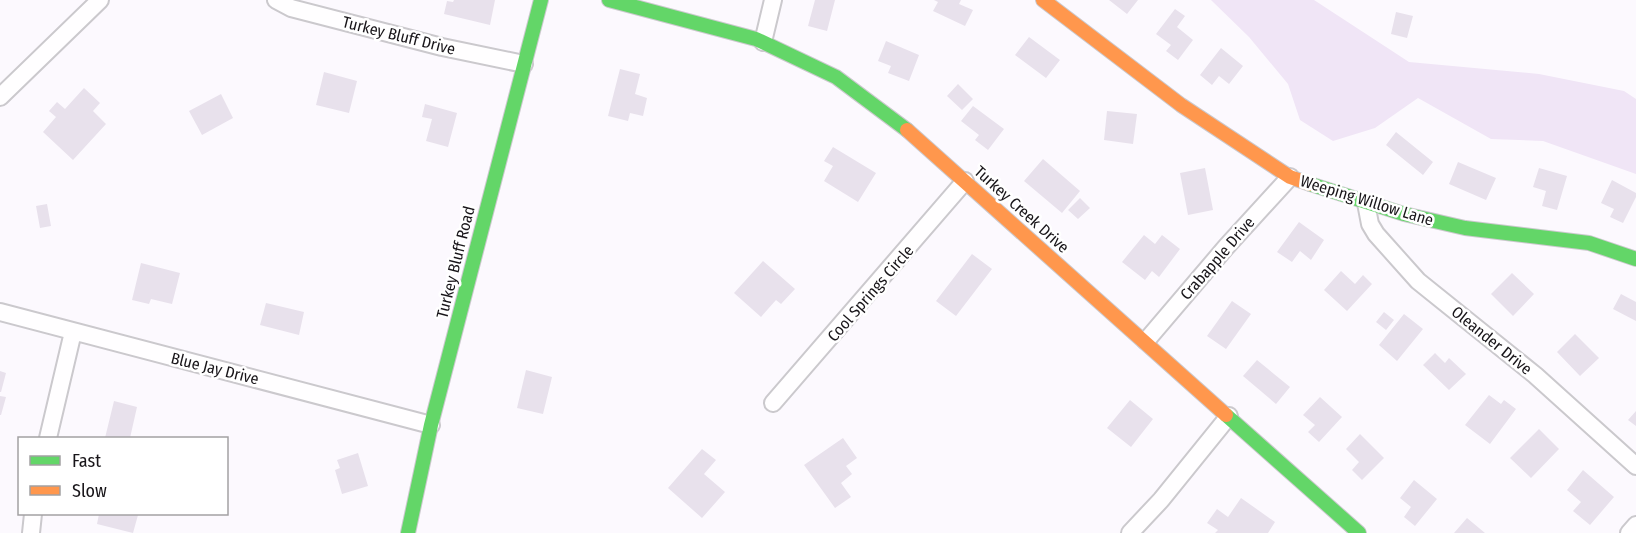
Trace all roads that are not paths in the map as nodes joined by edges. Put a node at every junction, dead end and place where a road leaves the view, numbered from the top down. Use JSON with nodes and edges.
{"nodes":[{"id":1,"x":100,"y":0,"type":"edge"},
{"id":2,"x":276,"y":0,"type":"edge"},
{"id":3,"x":541,"y":0,"type":"edge"},
{"id":4,"x":609,"y":0,"type":"edge"},
{"id":5,"x":773,"y":0,"type":"edge"},
{"id":6,"x":1043,"y":0,"type":"edge"},
{"id":7,"x":763,"y":42,"type":"junction"},
{"id":8,"x":524,"y":64,"type":"junction"},
{"id":9,"x":0,"y":97,"type":"edge"},
{"id":10,"x":1290,"y":177,"type":"junction"},
{"id":11,"x":965,"y":181,"type":"junction"},
{"id":12,"x":1366,"y":203,"type":"junction"},
{"id":13,"x":1636,"y":259,"type":"edge"},
{"id":14,"x":0,"y":312,"type":"edge"},
{"id":15,"x":73,"y":332,"type":"junction"},
{"id":16,"x":1146,"y":341,"type":"junction"},
{"id":17,"x":773,"y":403,"type":"dead end"},
{"id":18,"x":1229,"y":416,"type":"junction"},
{"id":19,"x":431,"y":425,"type":"junction"},
{"id":20,"x":48,"y":437,"type":"edge"},
{"id":21,"x":1636,"y":466,"type":"edge"},
{"id":22,"x":33,"y":515,"type":"edge"},
{"id":23,"x":1636,"y":525,"type":"edge"},
{"id":24,"x":30,"y":533,"type":"edge"},
{"id":25,"x":408,"y":533,"type":"edge"},
{"id":26,"x":1130,"y":533,"type":"edge"},
{"id":27,"x":1359,"y":533,"type":"edge"},
{"id":28,"x":1629,"y":533,"type":"edge"}],
"edges":[{"from":1,"to":9,"type":"street"},
{"from":2,"to":8,"type":"street","name":"Turkey Bluff Drive"},
{"from":3,"to":8,"type":"street","name":"Turkey Bluff Road"},
{"from":4,"to":7,"type":"street","name":"Turkey Creek Drive"},
{"from":5,"to":7,"type":"street"},
{"from":6,"to":10,"type":"street","name":"Weeping Willow Lane"},
{"from":7,"to":11,"type":"street","name":"Turkey Creek Drive"},
{"from":8,"to":19,"type":"street","name":"Turkey Bluff Road"},
{"from":10,"to":12,"type":"street","name":"Weeping Willow Lane"},
{"from":10,"to":16,"type":"street","name":"Crabapple Drive"},
{"from":11,"to":16,"type":"street","name":"Turkey Creek Drive"},
{"from":11,"to":17,"type":"street","name":"Cool Springs Circle"},
{"from":12,"to":13,"type":"street","name":"Weeping Willow Lane"},
{"from":12,"to":21,"type":"street","name":"Oleander Drive"},
{"from":14,"to":15,"type":"street","name":"Blue Jay Drive"},
{"from":15,"to":19,"type":"street","name":"Blue Jay Drive"},
{"from":15,"to":20,"type":"street"},
{"from":16,"to":18,"type":"street","name":"Turkey Creek Drive"},
{"from":18,"to":26,"type":"street"},
{"from":18,"to":27,"type":"street","name":"Turkey Creek Drive"},
{"from":19,"to":25,"type":"street","name":"Turkey Bluff Road"},
{"from":22,"to":24,"type":"street"},
{"from":23,"to":28,"type":"street"}]}
